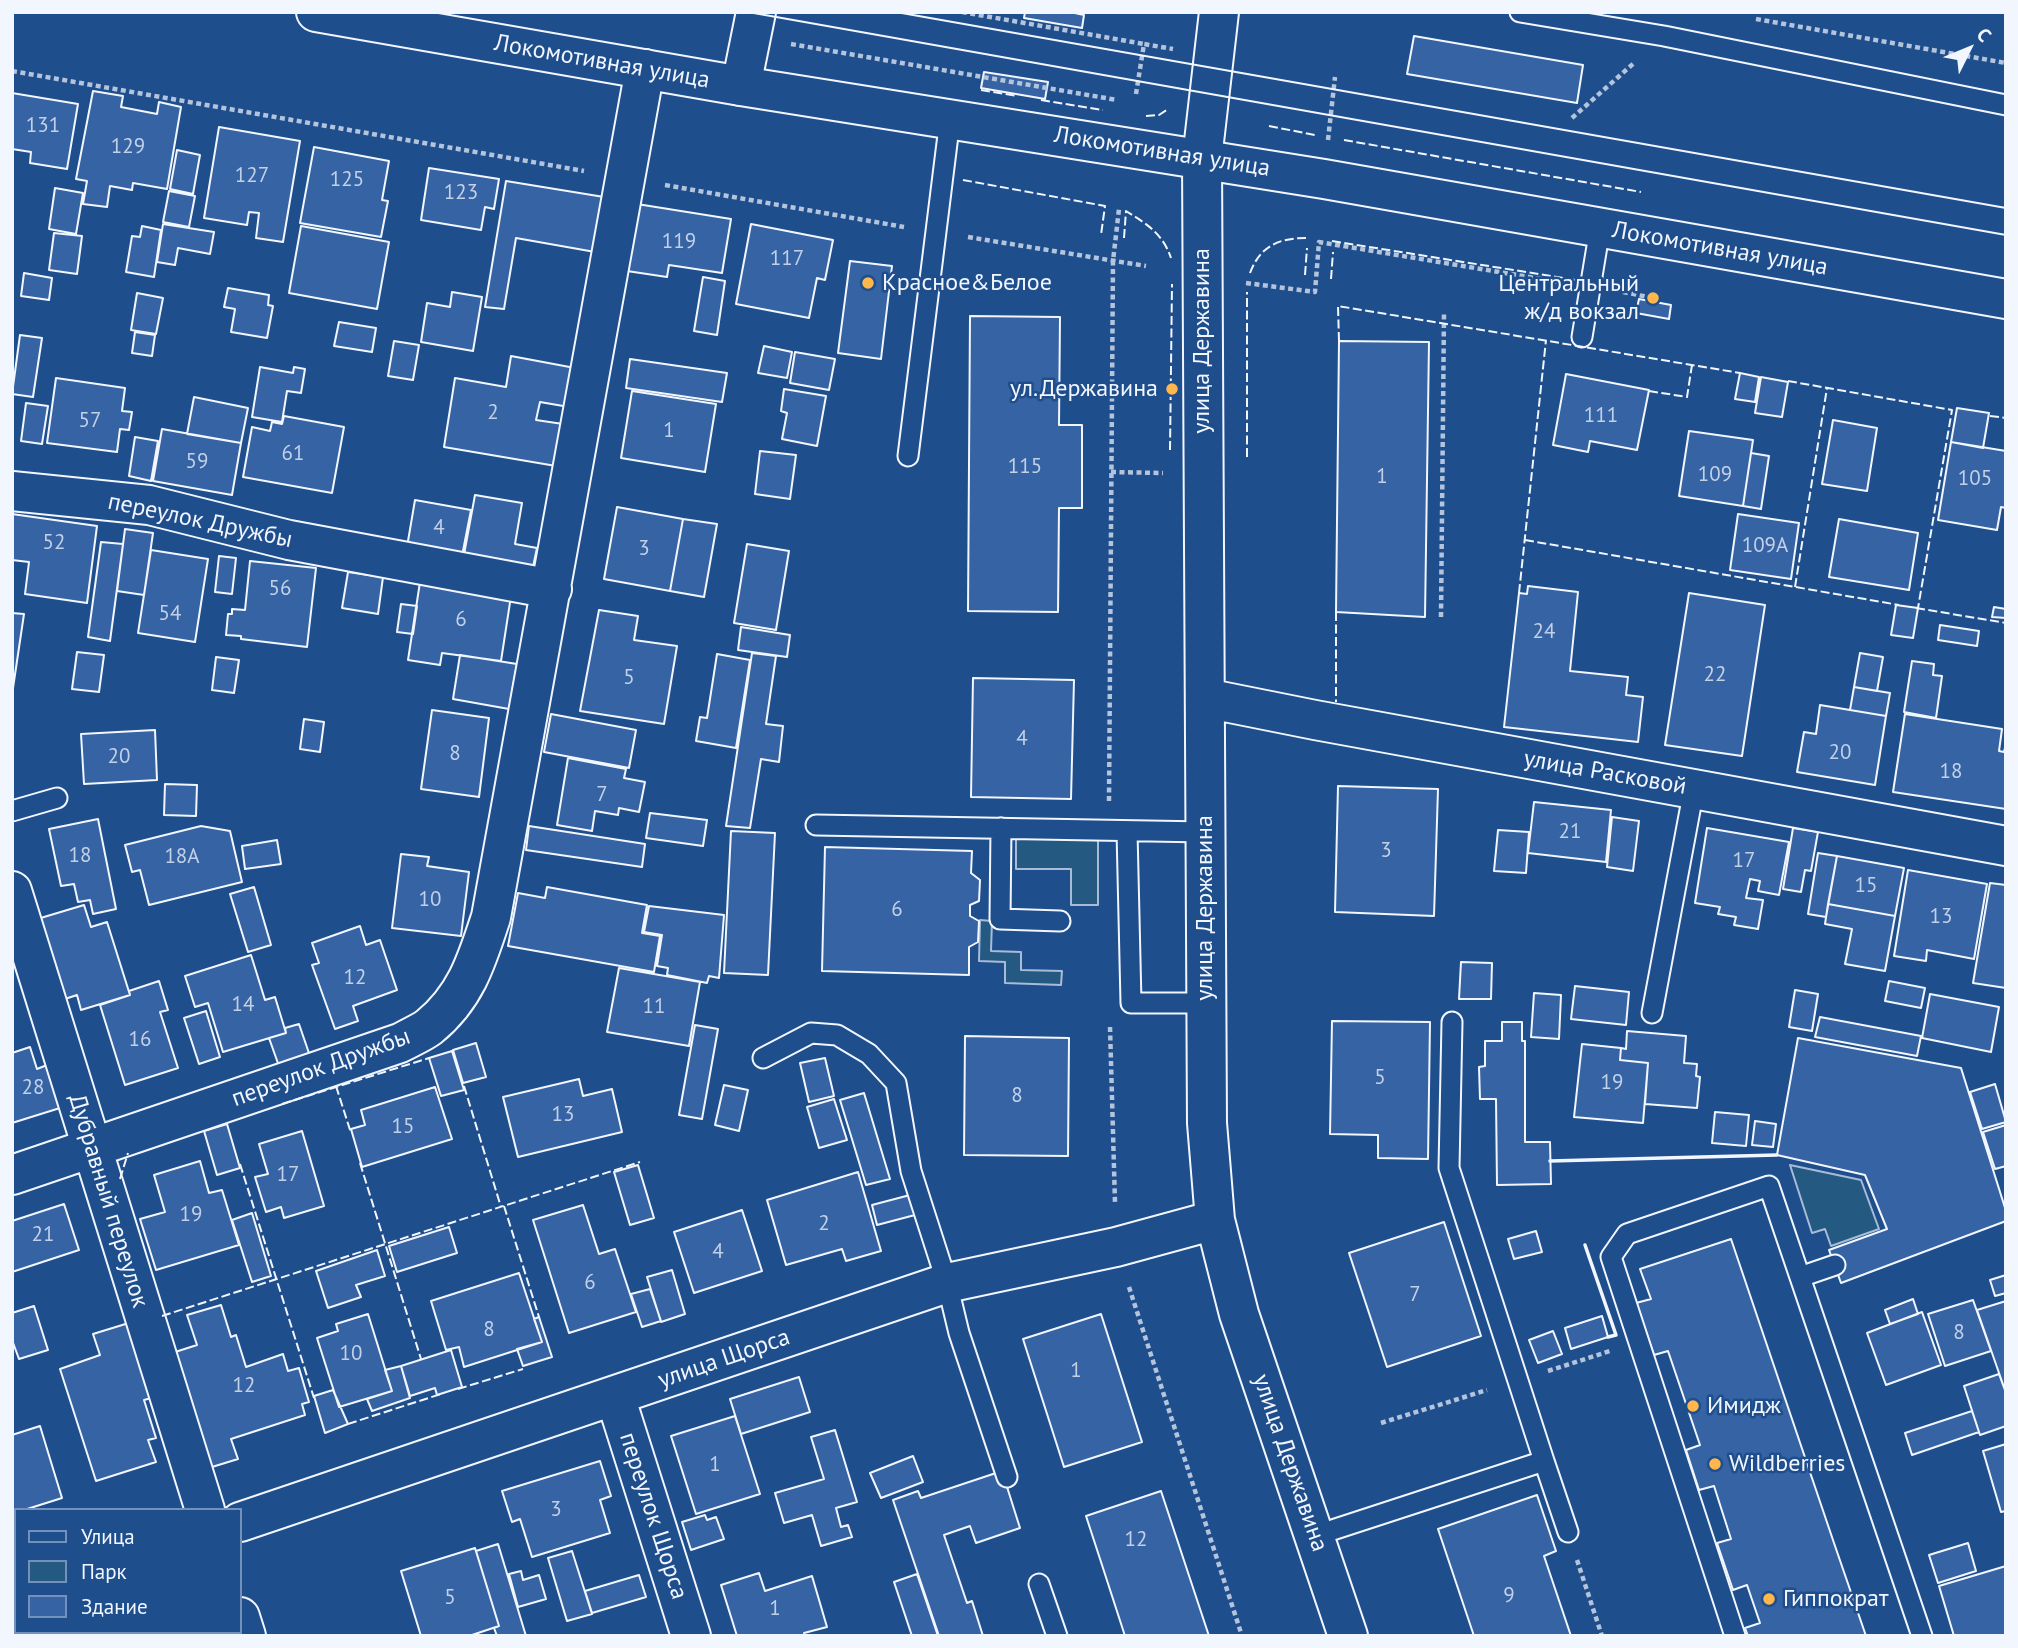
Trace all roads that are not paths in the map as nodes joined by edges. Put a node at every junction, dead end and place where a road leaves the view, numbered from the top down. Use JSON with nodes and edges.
{"nodes":[{"id":1,"x":316,"y":12,"type":"edge"},
{"id":2,"x":756,"y":12,"type":"edge"},
{"id":3,"x":1219,"y":12,"type":"edge"},
{"id":4,"x":1520,"y":12,"type":"edge"},
{"id":5,"x":645,"y":69,"type":"junction"},
{"id":6,"x":741,"y":86,"type":"junction"},
{"id":7,"x":2006,"y":105,"type":"edge"},
{"id":8,"x":950,"y":119,"type":"junction"},
{"id":9,"x":1202,"y":159,"type":"junction"},
{"id":10,"x":1600,"y":228,"type":"junction"},
{"id":11,"x":2006,"y":299,"type":"edge"},
{"id":12,"x":1582,"y":337,"type":"dead end"},
{"id":13,"x":908,"y":456,"type":"dead end"},
{"id":14,"x":12,"y":491,"type":"edge"},
{"id":15,"x":552,"y":589,"type":"junction"},
{"id":16,"x":1205,"y":698,"type":"junction"},
{"id":17,"x":1694,"y":789,"type":"junction"},
{"id":18,"x":57,"y":797,"type":"dead end"},
{"id":19,"x":12,"y":811,"type":"edge"},
{"id":20,"x":816,"y":825,"type":"dead end"},
{"id":21,"x":1001,"y":828,"type":"junction"},
{"id":22,"x":1128,"y":831,"type":"junction"},
{"id":23,"x":1205,"y":831,"type":"junction"},
{"id":24,"x":2006,"y":846,"type":"edge"},
{"id":25,"x":12,"y":891,"type":"edge"},
{"id":26,"x":1060,"y":921,"type":"dead end"},
{"id":27,"x":1206,"y":1003,"type":"junction"},
{"id":28,"x":1652,"y":1013,"type":"dead end"},
{"id":29,"x":1452,"y":1022,"type":"dead end"},
{"id":30,"x":763,"y":1058,"type":"dead end"},
{"id":31,"x":92,"y":1148,"type":"junction"},
{"id":32,"x":12,"y":1175,"type":"edge"},
{"id":33,"x":1214,"y":1220,"type":"junction"},
{"id":34,"x":1835,"y":1265,"type":"dead end"},
{"id":35,"x":1800,"y":1277,"type":"junction"},
{"id":36,"x":947,"y":1283,"type":"junction"},
{"id":37,"x":615,"y":1396,"type":"junction"},
{"id":38,"x":1544,"y":1461,"type":"junction"},
{"id":39,"x":1007,"y":1477,"type":"dead end"},
{"id":40,"x":204,"y":1508,"type":"edge"},
{"id":41,"x":242,"y":1521,"type":"edge"},
{"id":42,"x":1568,"y":1532,"type":"road end"},
{"id":43,"x":1314,"y":1536,"type":"junction"},
{"id":44,"x":1040,"y":1584,"type":"dead end"},
{"id":45,"x":691,"y":1636,"type":"edge"},
{"id":46,"x":1057,"y":1636,"type":"edge"},
{"id":47,"x":1348,"y":1636,"type":"edge"},
{"id":48,"x":1735,"y":1636,"type":"edge"},
{"id":49,"x":1922,"y":1636,"type":"edge"}],
"edges":[{"from":1,"to":5,"type":"street","name":"Локомотивная улица"},
{"from":2,"to":6,"type":"street"},
{"from":3,"to":9,"type":"street","name":"улица Державина"},
{"from":4,"to":7,"type":"lane"},
{"from":5,"to":6,"type":"street","name":"Локомотивная улица"},
{"from":5,"to":15,"type":"street","name":"переулок Дружбы"},
{"from":6,"to":8,"type":"street","name":"Локомотивная улица"},
{"from":8,"to":9,"type":"street","name":"Локомотивная улица"},
{"from":8,"to":13,"type":"lane"},
{"from":9,"to":10,"type":"street","name":"Локомотивная улица"},
{"from":9,"to":16,"type":"street","name":"улица Державина"},
{"from":10,"to":11,"type":"street","name":"Локомотивная улица"},
{"from":10,"to":12,"type":"lane"},
{"from":14,"to":15,"type":"street","name":"переулок Дружбы"},
{"from":15,"to":31,"type":"street","name":"переулок Дружбы"},
{"from":16,"to":17,"type":"street","name":"улица Расковой"},
{"from":16,"to":23,"type":"street","name":"улица Державина"},
{"from":17,"to":24,"type":"street","name":"улица Расковой"},
{"from":17,"to":28,"type":"lane"},
{"from":18,"to":19,"type":"lane"},
{"from":20,"to":21,"type":"lane"},
{"from":21,"to":22,"type":"lane"},
{"from":21,"to":26,"type":"lane"},
{"from":22,"to":23,"type":"lane"},
{"from":22,"to":27,"type":"lane"},
{"from":23,"to":27,"type":"street","name":"улица Державина"},
{"from":25,"to":31,"type":"street","name":"Дубравный переулок"},
{"from":27,"to":33,"type":"street","name":"улица Державина"},
{"from":29,"to":38,"type":"lane"},
{"from":30,"to":36,"type":"lane"},
{"from":31,"to":32,"type":"street","name":"переулок Дружбы"},
{"from":31,"to":40,"type":"street","name":"Дубравный переулок"},
{"from":33,"to":36,"type":"street","name":"улица Щорса"},
{"from":33,"to":43,"type":"street","name":"улица Державина"},
{"from":34,"to":35,"type":"lane"},
{"from":35,"to":48,"type":"lane"},
{"from":35,"to":49,"type":"lane"},
{"from":36,"to":37,"type":"street","name":"улица Щорса"},
{"from":36,"to":39,"type":"lane"},
{"from":37,"to":41,"type":"street","name":"улица Щорса"},
{"from":37,"to":45,"type":"street","name":"переулок Щорса"},
{"from":38,"to":42,"type":"lane"},
{"from":38,"to":43,"type":"lane"},
{"from":43,"to":47,"type":"street","name":"улица Державина"},
{"from":44,"to":46,"type":"lane"}]}
